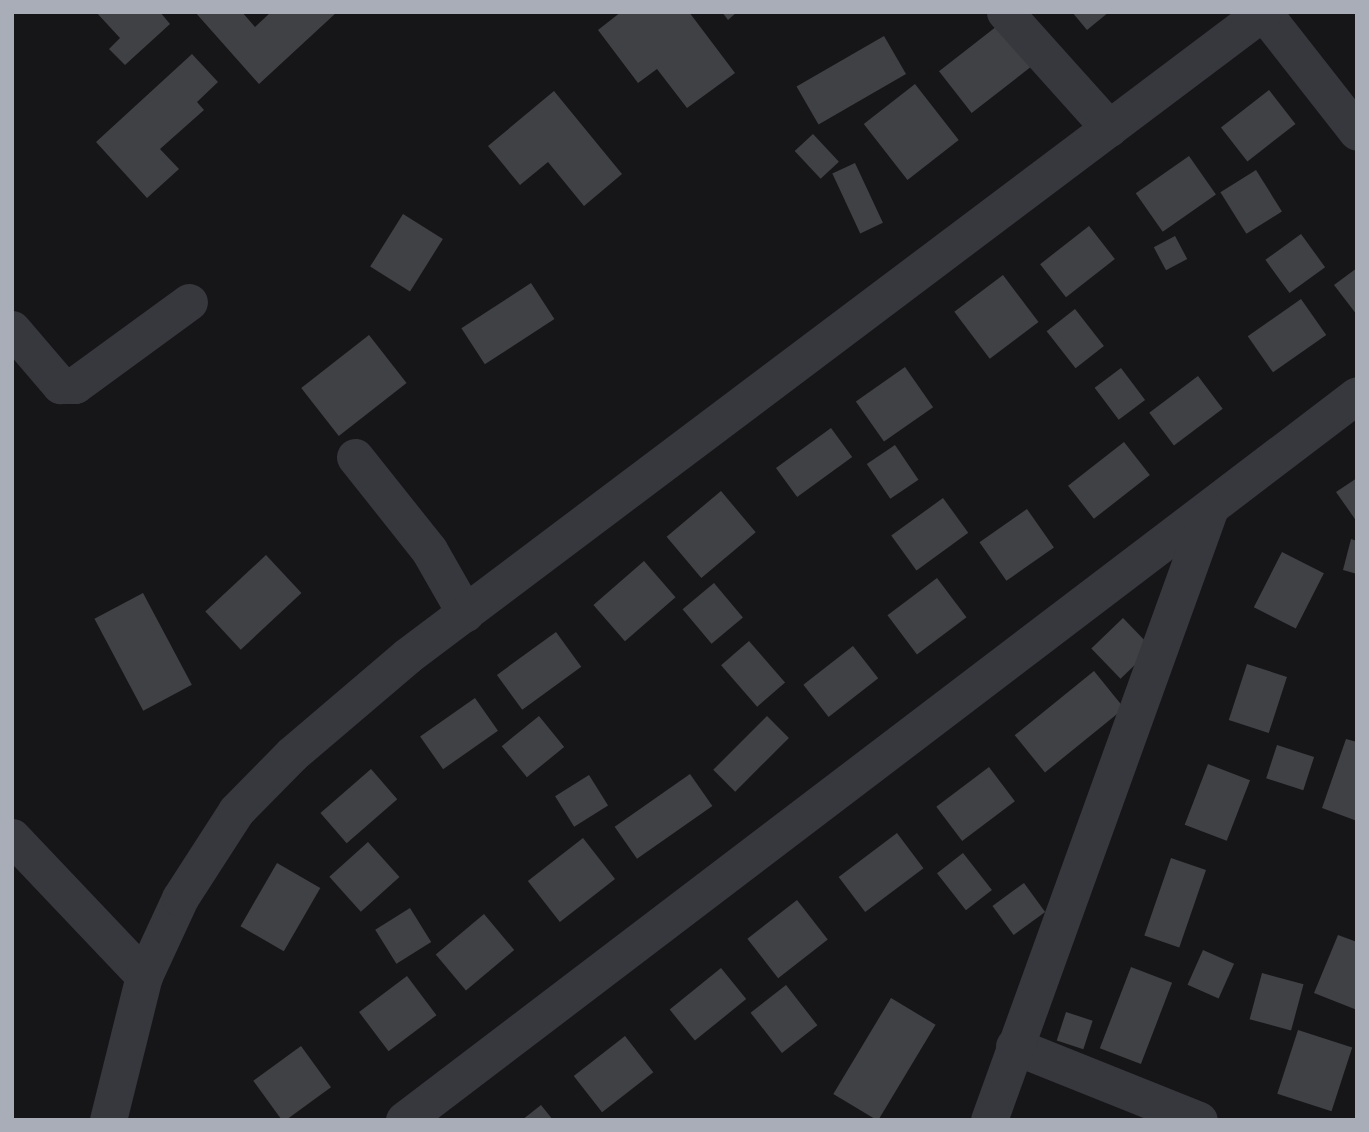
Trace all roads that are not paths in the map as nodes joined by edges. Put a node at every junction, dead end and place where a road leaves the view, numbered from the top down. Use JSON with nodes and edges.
{"nodes":[{"id":1,"x":1005,"y":12,"type":"edge"},
{"id":2,"x":1263,"y":12,"type":"edge"},
{"id":3,"x":1109,"y":128,"type":"junction"},
{"id":4,"x":1357,"y":132,"type":"edge"},
{"id":5,"x":189,"y":302,"type":"dead end"},
{"id":6,"x":12,"y":329,"type":"edge"},
{"id":7,"x":1357,"y":395,"type":"edge"},
{"id":8,"x":355,"y":457,"type":"dead end"},
{"id":9,"x":1209,"y":511,"type":"junction"},
{"id":10,"x":465,"y":612,"type":"junction"},
{"id":11,"x":12,"y":837,"type":"edge"},
{"id":12,"x":144,"y":976,"type":"junction"},
{"id":13,"x":1014,"y":1046,"type":"junction"},
{"id":14,"x":108,"y":1120,"type":"edge"},
{"id":15,"x":404,"y":1120,"type":"edge"},
{"id":16,"x":989,"y":1120,"type":"edge"},
{"id":17,"x":1199,"y":1120,"type":"edge"}],
"edges":[{"from":1,"to":3,"type":"street"},
{"from":2,"to":3,"type":"street"},
{"from":2,"to":4,"type":"street"},
{"from":3,"to":10,"type":"street"},
{"from":5,"to":6,"type":"street"},
{"from":7,"to":9,"type":"street"},
{"from":8,"to":10,"type":"street"},
{"from":9,"to":13,"type":"street"},
{"from":9,"to":15,"type":"street"},
{"from":10,"to":12,"type":"street"},
{"from":11,"to":12,"type":"street"},
{"from":12,"to":14,"type":"street"},
{"from":13,"to":16,"type":"street"},
{"from":13,"to":17,"type":"street"}]}
